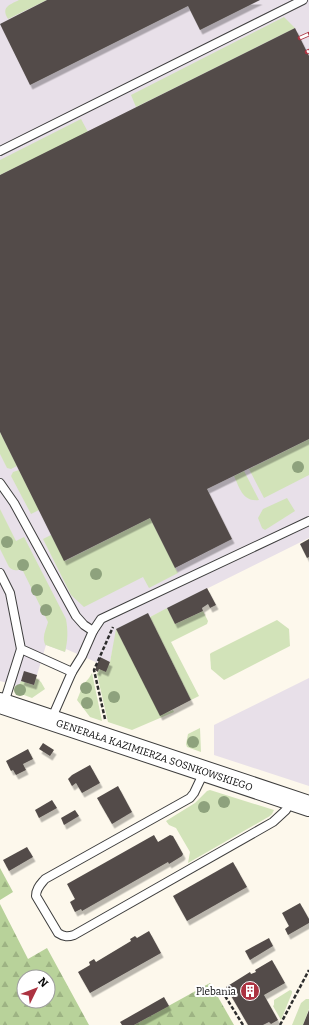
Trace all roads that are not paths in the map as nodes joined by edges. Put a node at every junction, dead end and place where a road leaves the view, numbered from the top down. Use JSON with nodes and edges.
{"nodes":[{"id":1,"x":303,"y":0,"type":"edge"},
{"id":2,"x":0,"y":151,"type":"edge"},
{"id":3,"x":0,"y":483,"type":"edge"},
{"id":4,"x":309,"y":521,"type":"edge"},
{"id":5,"x":0,"y":573,"type":"edge"},
{"id":6,"x":93,"y":631,"type":"junction"},
{"id":7,"x":21,"y":649,"type":"junction"},
{"id":8,"x":72,"y":672,"type":"junction"},
{"id":9,"x":2,"y":704,"type":"edge"},
{"id":10,"x":51,"y":721,"type":"junction"},
{"id":11,"x":204,"y":771,"type":"junction"},
{"id":12,"x":300,"y":803,"type":"edge"}],
"edges":[{"from":1,"to":2,"type":"lane"},
{"from":3,"to":6,"type":"lane"},
{"from":4,"to":6,"type":"lane"},
{"from":5,"to":7,"type":"lane"},
{"from":6,"to":8,"type":"lane"},
{"from":7,"to":8,"type":"lane"},
{"from":7,"to":9,"type":"lane"},
{"from":8,"to":10,"type":"lane"},
{"from":9,"to":10,"type":"street","name":"GENERAŁA KAZIMIERZA SOSNKOWSKIEGO"},
{"from":10,"to":11,"type":"street","name":"GENERAŁA KAZIMIERZA SOSNKOWSKIEGO"},
{"from":11,"to":12,"type":"street","name":"GENERAŁA KAZIMIERZA SOSNKOWSKIEGO"},
{"from":11,"to":12,"type":"lane"}]}
